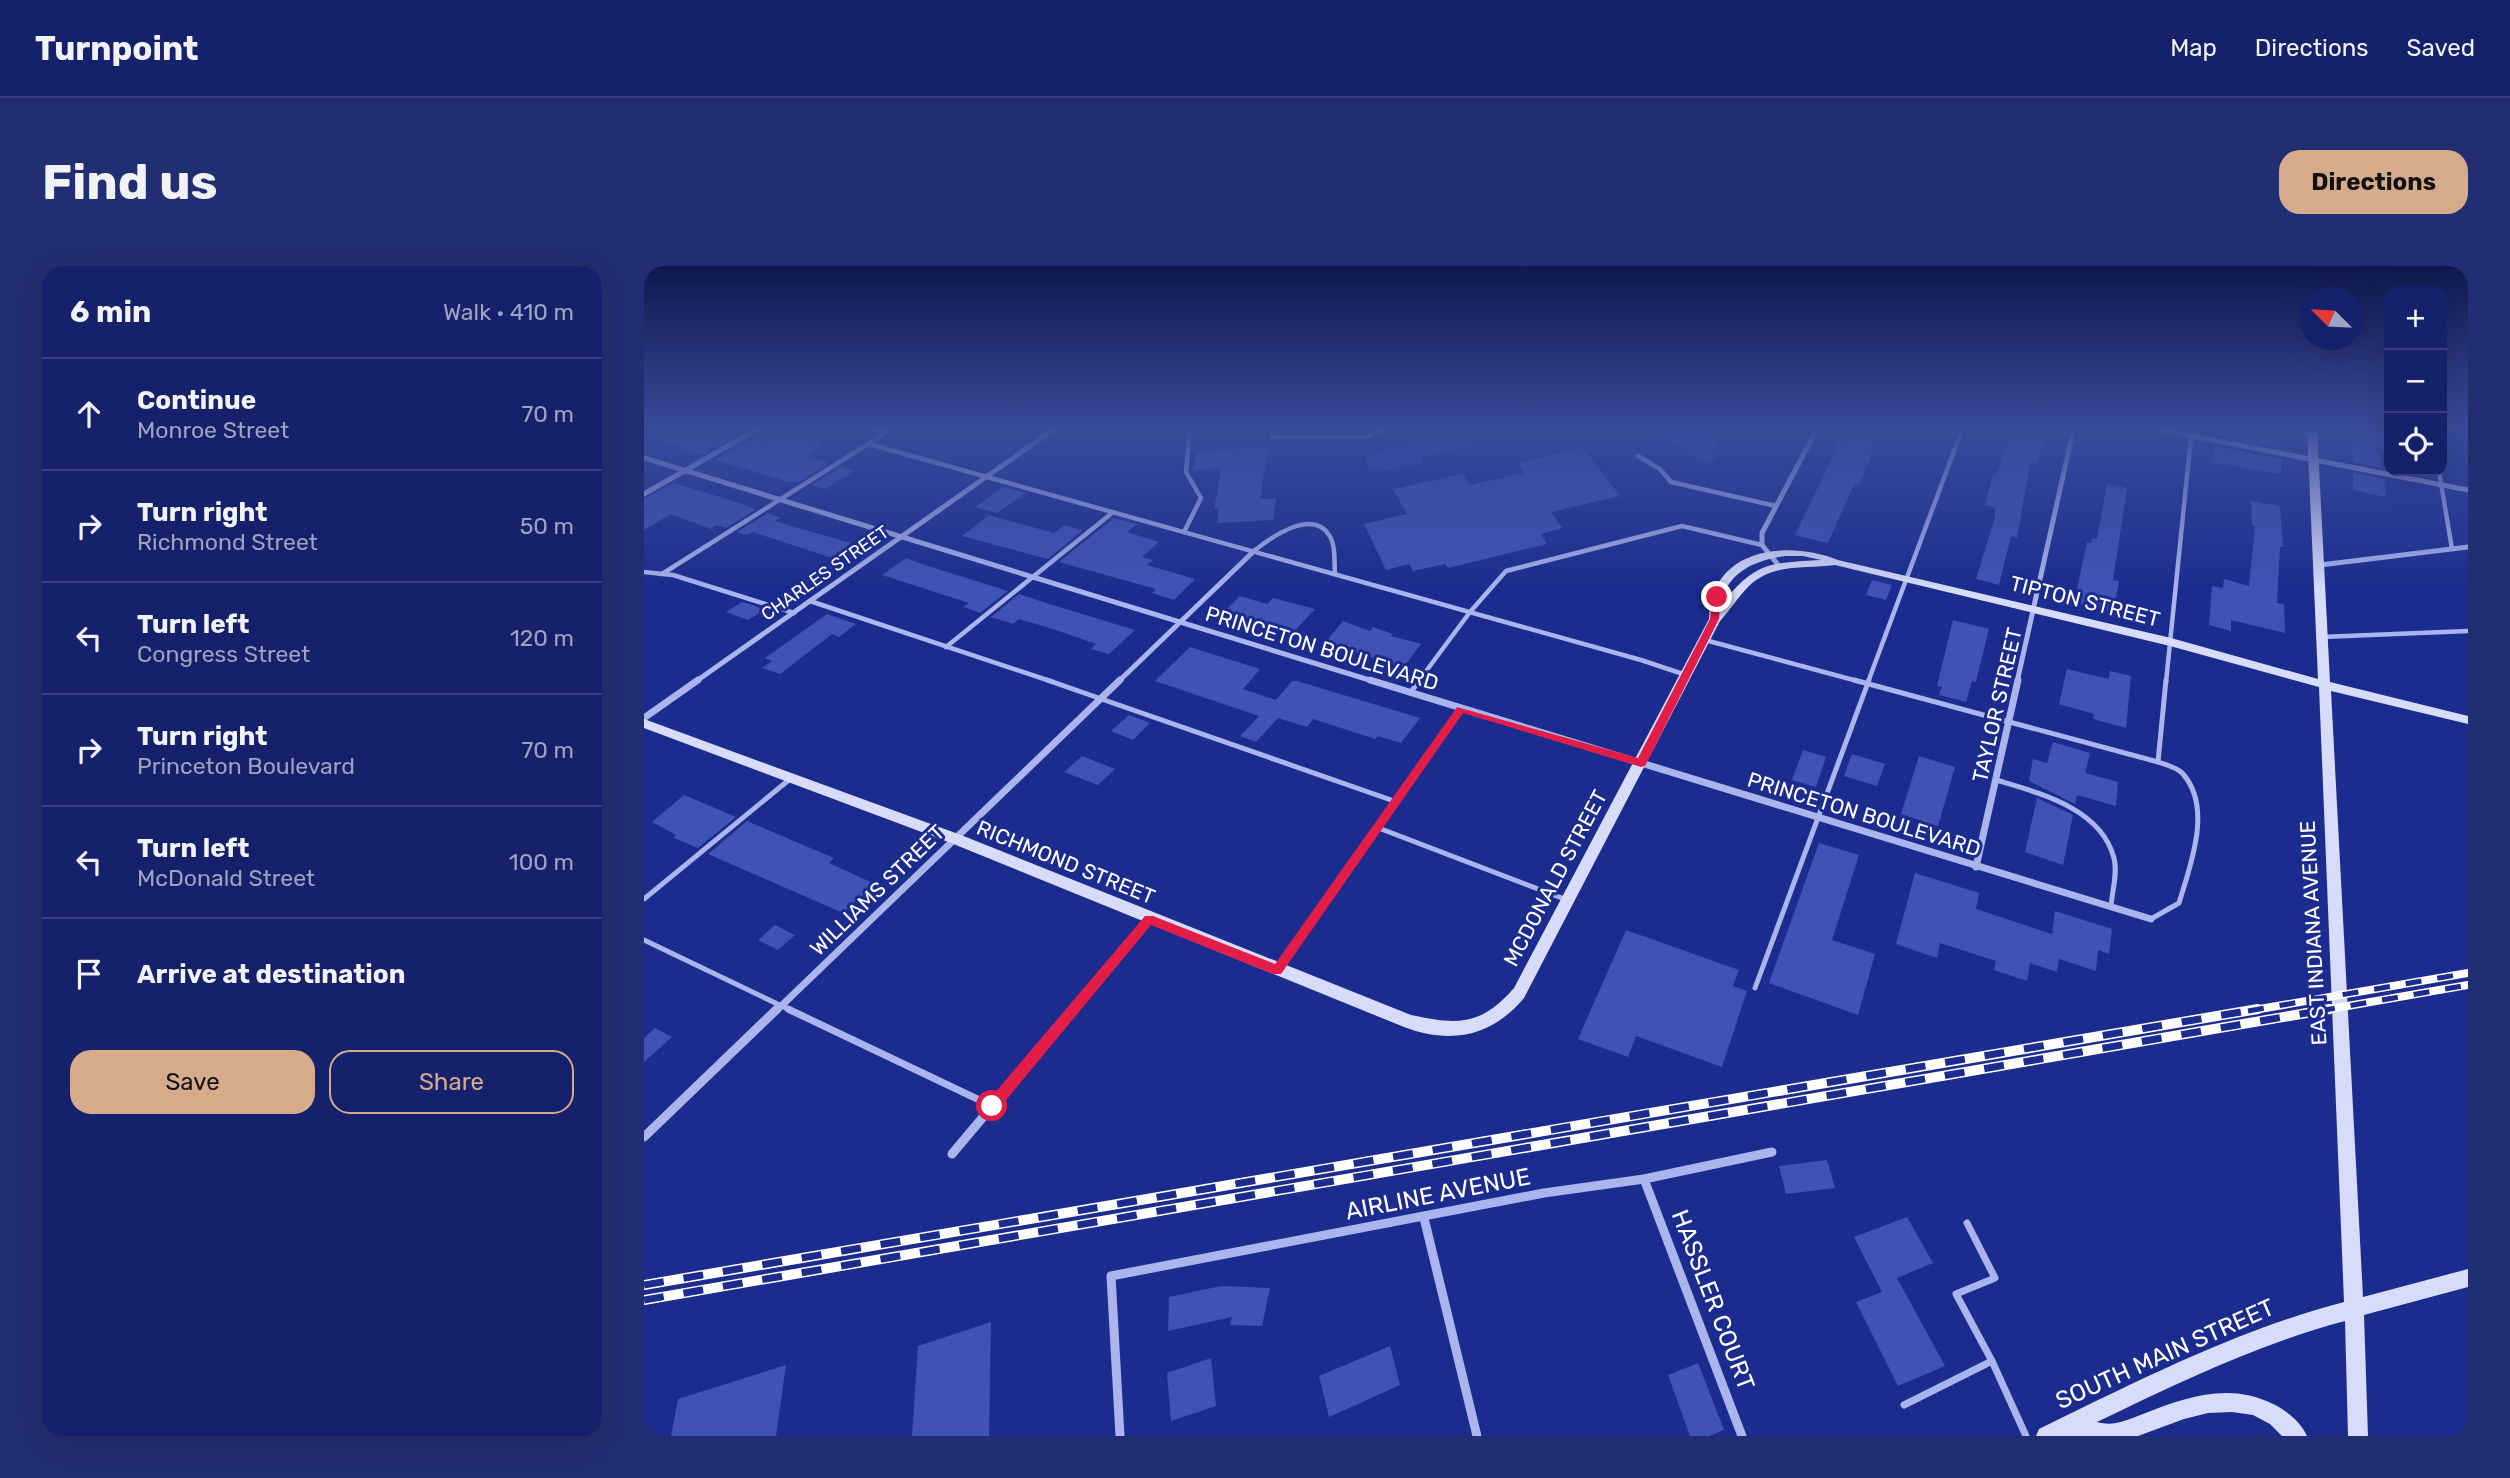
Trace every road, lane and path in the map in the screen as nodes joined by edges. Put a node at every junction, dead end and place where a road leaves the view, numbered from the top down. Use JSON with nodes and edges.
{"nodes":[{"id":1,"x":666,"y":482,"type":"edge"},
{"id":2,"x":718,"y":482,"type":"edge"},
{"id":3,"x":810,"y":482,"type":"edge"},
{"id":4,"x":981,"y":482,"type":"edge"},
{"id":5,"x":999,"y":482,"type":"edge"},
{"id":6,"x":1192,"y":482,"type":"edge"},
{"id":7,"x":1671,"y":482,"type":"edge"},
{"id":8,"x":1789,"y":482,"type":"edge"},
{"id":9,"x":1943,"y":482,"type":"edge"},
{"id":10,"x":2063,"y":482,"type":"edge"},
{"id":11,"x":2187,"y":482,"type":"edge"},
{"id":12,"x":2315,"y":482,"type":"edge"},
{"id":13,"x":2425,"y":482,"type":"edge"},
{"id":14,"x":2441,"y":482,"type":"edge"},
{"id":15,"x":2442,"y":485,"type":"junction"},
{"id":16,"x":2468,"y":490,"type":"edge"},
{"id":17,"x":644,"y":494,"type":"edge"},
{"id":18,"x":779,"y":501,"type":"junction"},
{"id":19,"x":1776,"y":506,"type":"junction"},
{"id":20,"x":1112,"y":513,"type":"junction"},
{"id":21,"x":1184,"y":532,"type":"junction"},
{"id":22,"x":901,"y":538,"type":"junction"},
{"id":23,"x":2468,"y":547,"type":"edge"},
{"id":24,"x":2452,"y":549,"type":"junction"},
{"id":25,"x":1765,"y":550,"type":"junction"},
{"id":26,"x":1254,"y":551,"type":"junction"},
{"id":27,"x":1835,"y":562,"type":"junction"},
{"id":28,"x":2320,"y":565,"type":"junction"},
{"id":29,"x":1779,"y":566,"type":"junction"},
{"id":30,"x":644,"y":572,"type":"edge"},
{"id":31,"x":1335,"y":574,"type":"junction"},
{"id":32,"x":662,"y":575,"type":"junction"},
{"id":33,"x":1034,"y":578,"type":"junction"},
{"id":34,"x":1906,"y":578,"type":"junction"},
{"id":35,"x":810,"y":601,"type":"junction"},
{"id":36,"x":2036,"y":609,"type":"junction"},
{"id":37,"x":1470,"y":612,"type":"junction"},
{"id":38,"x":794,"y":613,"type":"junction"},
{"id":39,"x":1715,"y":619,"type":"junction"},
{"id":40,"x":1180,"y":622,"type":"junction"},
{"id":41,"x":2468,"y":631,"type":"edge"},
{"id":42,"x":2322,"y":637,"type":"junction"},
{"id":43,"x":1705,"y":640,"type":"junction"},
{"id":44,"x":2171,"y":642,"type":"junction"},
{"id":45,"x":946,"y":647,"type":"junction"},
{"id":46,"x":1686,"y":676,"type":"junction"},
{"id":47,"x":2324,"y":684,"type":"junction"},
{"id":48,"x":1867,"y":685,"type":"junction"},
{"id":49,"x":1410,"y":693,"type":"junction"},
{"id":50,"x":1101,"y":698,"type":"junction"},
{"id":51,"x":1461,"y":709,"type":"junction"},
{"id":52,"x":644,"y":720,"type":"edge"},
{"id":53,"x":2468,"y":720,"type":"edge"},
{"id":54,"x":2009,"y":723,"type":"junction"},
{"id":55,"x":2158,"y":762,"type":"junction"},
{"id":56,"x":1641,"y":763,"type":"junction"},
{"id":57,"x":790,"y":778,"type":"junction"},
{"id":58,"x":1996,"y":780,"type":"junction"},
{"id":59,"x":1394,"y":801,"type":"junction"},
{"id":60,"x":1818,"y":817,"type":"junction"},
{"id":61,"x":1376,"y":827,"type":"junction"},
{"id":62,"x":956,"y":839,"type":"junction"},
{"id":63,"x":1976,"y":867,"type":"junction"},
{"id":64,"x":644,"y":900,"type":"edge"},
{"id":65,"x":1567,"y":900,"type":"junction"},
{"id":66,"x":2111,"y":907,"type":"junction"},
{"id":67,"x":1149,"y":919,"type":"junction"},
{"id":68,"x":2151,"y":919,"type":"joint"},
{"id":69,"x":644,"y":940,"type":"edge"},
{"id":70,"x":1277,"y":970,"type":"junction"},
{"id":71,"x":1755,"y":988,"type":"dead end"},
{"id":72,"x":782,"y":1005,"type":"junction"},
{"id":73,"x":1473,"y":1028,"type":"joint"},
{"id":74,"x":992,"y":1106,"type":"junction"},
{"id":75,"x":644,"y":1137,"type":"edge"},
{"id":76,"x":1772,"y":1152,"type":"dead end"},
{"id":77,"x":953,"y":1154,"type":"dead end"},
{"id":78,"x":1644,"y":1179,"type":"junction"},
{"id":79,"x":1424,"y":1218,"type":"junction"},
{"id":80,"x":1967,"y":1223,"type":"dead end"},
{"id":81,"x":2468,"y":1278,"type":"edge"},
{"id":82,"x":2354,"y":1308,"type":"junction"},
{"id":83,"x":1992,"y":1361,"type":"junction"},
{"id":84,"x":1904,"y":1405,"type":"dead end"},
{"id":85,"x":2073,"y":1425,"type":"junction"},
{"id":86,"x":1121,"y":1436,"type":"edge"},
{"id":87,"x":1477,"y":1436,"type":"edge"},
{"id":88,"x":1742,"y":1436,"type":"edge"},
{"id":89,"x":2026,"y":1436,"type":"edge"},
{"id":90,"x":2046,"y":1436,"type":"edge"},
{"id":91,"x":2110,"y":1436,"type":"edge"},
{"id":92,"x":2297,"y":1436,"type":"edge"},
{"id":93,"x":2358,"y":1436,"type":"edge"}],
"edges":[{"from":1,"to":17,"type":"street"},
{"from":2,"to":18,"type":"street","name":"PRINCETON BOULEVARD"},
{"from":3,"to":18,"type":"lane"},
{"from":4,"to":22,"type":"street","name":"CHARLES STREET"},
{"from":5,"to":20,"type":"lane"},
{"from":6,"to":21,"type":"lane"},
{"from":7,"to":19,"type":"lane"},
{"from":8,"to":19,"type":"street"},
{"from":9,"to":34,"type":"lane"},
{"from":10,"to":36,"type":"street","name":"TAYLOR STREET"},
{"from":11,"to":44,"type":"lane"},
{"from":12,"to":28,"type":"street","name":"EAST INDIANA AVENUE"},
{"from":13,"to":15,"type":"street"},
{"from":14,"to":15,"type":"lane"},
{"from":15,"to":16,"type":"street"},
{"from":15,"to":24,"type":"lane"},
{"from":18,"to":22,"type":"street","name":"PRINCETON BOULEVARD"},
{"from":18,"to":32,"type":"lane"},
{"from":19,"to":25,"type":"street"},
{"from":20,"to":21,"type":"lane"},
{"from":20,"to":33,"type":"lane"},
{"from":21,"to":26,"type":"lane"},
{"from":22,"to":33,"type":"street","name":"PRINCETON BOULEVARD"},
{"from":22,"to":35,"type":"street","name":"CHARLES STREET"},
{"from":23,"to":24,"type":"street"},
{"from":24,"to":28,"type":"street"},
{"from":25,"to":27,"type":"street","name":"TIPTON STREET"},
{"from":25,"to":29,"type":"street"},
{"from":25,"to":37,"type":"lane"},
{"from":25,"to":39,"type":"street","name":"MCDONALD STREET"},
{"from":26,"to":31,"type":"lane"},
{"from":26,"to":31,"type":"lane"},
{"from":26,"to":40,"type":"street","name":"WILLIAMS STREET"},
{"from":27,"to":29,"type":"street","name":"TIPTON STREET"},
{"from":27,"to":34,"type":"street","name":"TIPTON STREET"},
{"from":28,"to":42,"type":"street","name":"EAST INDIANA AVENUE"},
{"from":29,"to":39,"type":"street","name":"MCDONALD STREET"},
{"from":30,"to":32,"type":"lane"},
{"from":31,"to":37,"type":"lane"},
{"from":32,"to":38,"type":"lane"},
{"from":33,"to":40,"type":"street","name":"PRINCETON BOULEVARD"},
{"from":33,"to":45,"type":"lane"},
{"from":34,"to":36,"type":"street","name":"TIPTON STREET"},
{"from":34,"to":48,"type":"lane"},
{"from":35,"to":38,"type":"street","name":"CHARLES STREET"},
{"from":35,"to":45,"type":"lane"},
{"from":36,"to":44,"type":"street","name":"TIPTON STREET"},
{"from":36,"to":54,"type":"street","name":"TAYLOR STREET"},
{"from":37,"to":46,"type":"lane"},
{"from":37,"to":49,"type":"lane"},
{"from":38,"to":52,"type":"street","name":"CHARLES STREET"},
{"from":39,"to":43,"type":"street","name":"MCDONALD STREET"},
{"from":40,"to":49,"type":"street","name":"PRINCETON BOULEVARD"},
{"from":40,"to":50,"type":"street","name":"WILLIAMS STREET"},
{"from":41,"to":42,"type":"lane"},
{"from":42,"to":47,"type":"street","name":"EAST INDIANA AVENUE"},
{"from":43,"to":46,"type":"street","name":"MCDONALD STREET"},
{"from":43,"to":48,"type":"lane"},
{"from":44,"to":47,"type":"street","name":"TIPTON STREET"},
{"from":44,"to":55,"type":"lane"},
{"from":45,"to":50,"type":"lane"},
{"from":46,"to":56,"type":"street","name":"MCDONALD STREET"},
{"from":47,"to":53,"type":"street","name":"TIPTON STREET"},
{"from":47,"to":82,"type":"street","name":"EAST INDIANA AVENUE"},
{"from":48,"to":54,"type":"lane"},
{"from":48,"to":60,"type":"lane"},
{"from":49,"to":51,"type":"street","name":"PRINCETON BOULEVARD"},
{"from":50,"to":59,"type":"lane"},
{"from":50,"to":62,"type":"street","name":"WILLIAMS STREET"},
{"from":51,"to":56,"type":"street","name":"PRINCETON BOULEVARD"},
{"from":51,"to":59,"type":"street"},
{"from":52,"to":57,"type":"street","name":"RICHMOND STREET"},
{"from":54,"to":55,"type":"lane"},
{"from":54,"to":58,"type":"street","name":"TAYLOR STREET"},
{"from":55,"to":68,"type":"lane"},
{"from":56,"to":60,"type":"street","name":"PRINCETON BOULEVARD"},
{"from":56,"to":65,"type":"street","name":"MCDONALD STREET"},
{"from":57,"to":62,"type":"street","name":"RICHMOND STREET"},
{"from":57,"to":64,"type":"lane"},
{"from":58,"to":63,"type":"street","name":"TAYLOR STREET"},
{"from":58,"to":66,"type":"lane"},
{"from":59,"to":61,"type":"street"},
{"from":60,"to":63,"type":"street","name":"PRINCETON BOULEVARD"},
{"from":60,"to":71,"type":"lane"},
{"from":61,"to":65,"type":"lane"},
{"from":61,"to":70,"type":"street"},
{"from":62,"to":67,"type":"street","name":"RICHMOND STREET"},
{"from":62,"to":72,"type":"street","name":"WILLIAMS STREET"},
{"from":63,"to":66,"type":"street","name":"PRINCETON BOULEVARD"},
{"from":65,"to":73,"type":"street","name":"MCDONALD STREET"},
{"from":66,"to":68,"type":"street","name":"PRINCETON BOULEVARD"},
{"from":67,"to":70,"type":"street","name":"RICHMOND STREET"},
{"from":67,"to":74,"type":"street"},
{"from":69,"to":72,"type":"lane"},
{"from":70,"to":73,"type":"street","name":"RICHMOND STREET"},
{"from":72,"to":74,"type":"lane"},
{"from":72,"to":75,"type":"street","name":"WILLIAMS STREET"},
{"from":74,"to":77,"type":"street"},
{"from":76,"to":78,"type":"street","name":"AIRLINE AVENUE"},
{"from":78,"to":79,"type":"street","name":"AIRLINE AVENUE"},
{"from":78,"to":88,"type":"street","name":"HASSLER COURT"},
{"from":79,"to":86,"type":"street","name":"AIRLINE AVENUE"},
{"from":79,"to":87,"type":"street"},
{"from":80,"to":83,"type":"lane"},
{"from":81,"to":82,"type":"street","name":"SOUTH MAIN STREET"},
{"from":82,"to":85,"type":"street","name":"SOUTH MAIN STREET"},
{"from":82,"to":93,"type":"street","name":"EAST INDIANA AVENUE"},
{"from":83,"to":84,"type":"lane"},
{"from":83,"to":89,"type":"lane"},
{"from":85,"to":90,"type":"street","name":"SOUTH MAIN STREET"},
{"from":85,"to":91,"type":"street"},
{"from":91,"to":92,"type":"street"}]}
